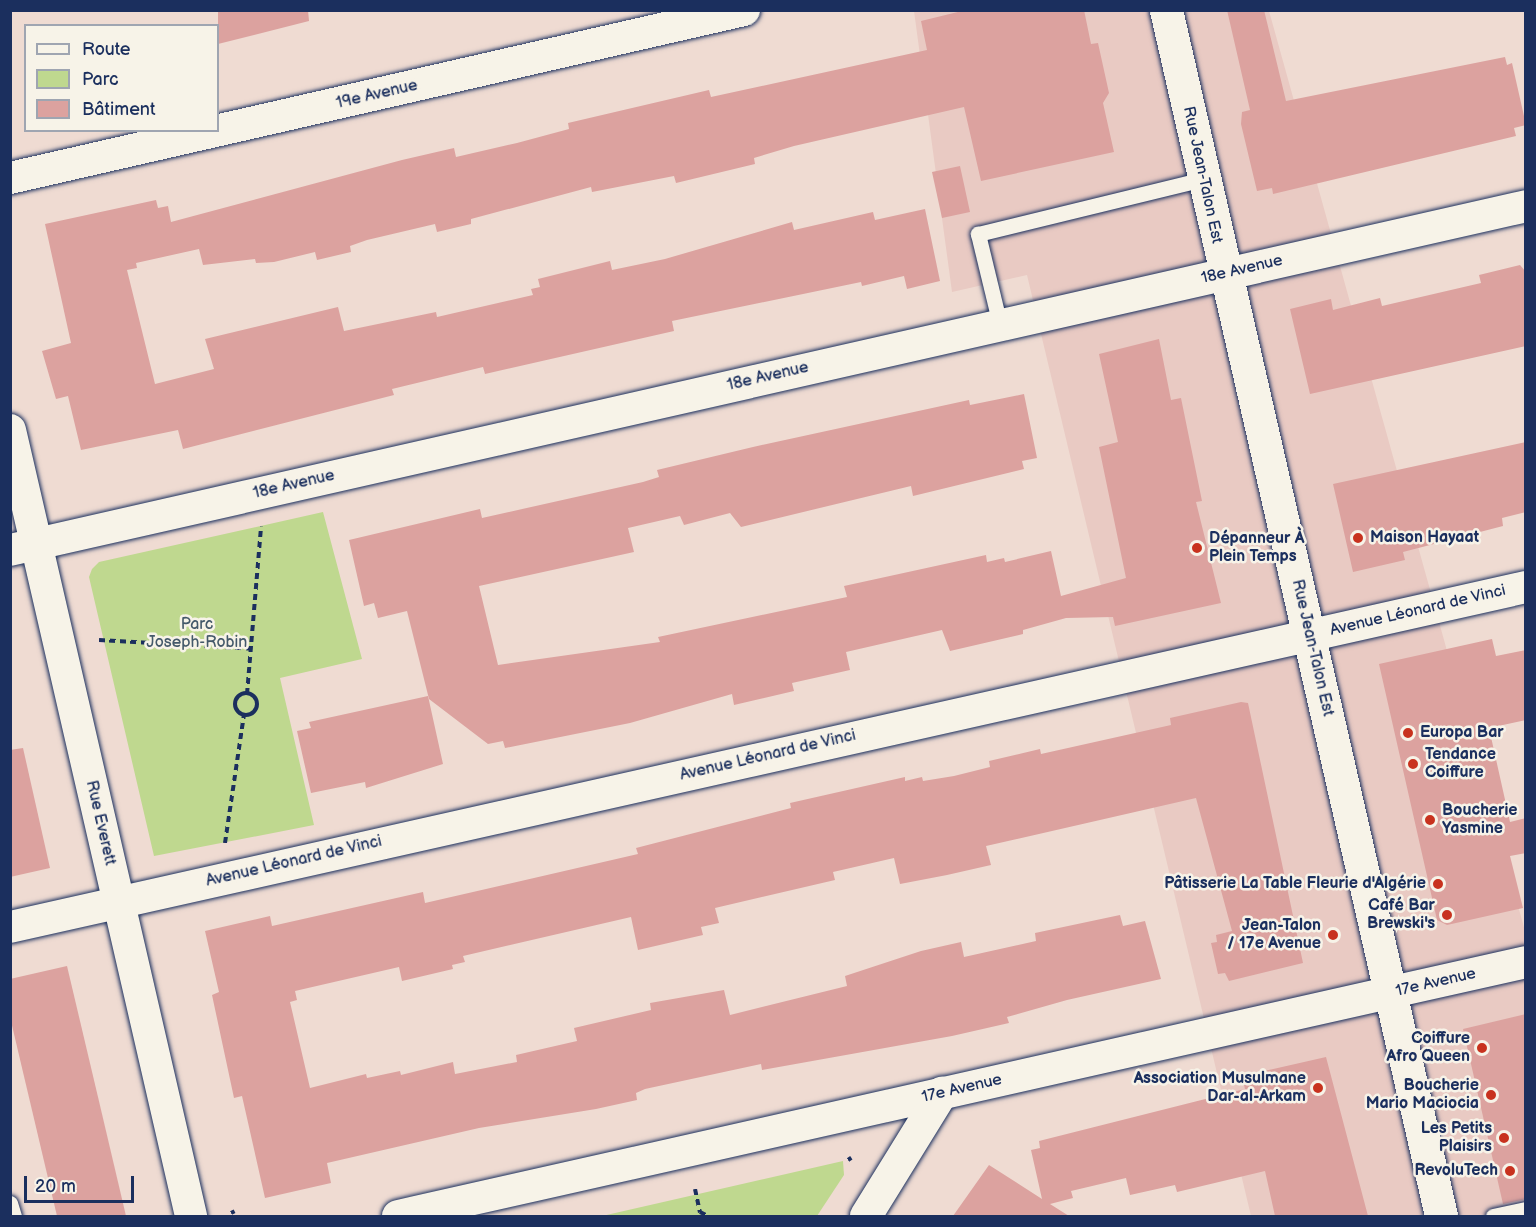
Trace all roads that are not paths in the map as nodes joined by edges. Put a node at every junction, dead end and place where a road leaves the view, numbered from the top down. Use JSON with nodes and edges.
{"nodes":[{"id":1,"x":744,"y":10,"type":"edge"},
{"id":2,"x":1166,"y":10,"type":"edge"},
{"id":3,"x":219,"y":130,"type":"edge"},
{"id":4,"x":211,"y":132,"type":"edge"},
{"id":5,"x":10,"y":178,"type":"edge"},
{"id":6,"x":1203,"y":179,"type":"junction"},
{"id":7,"x":1526,"y":206,"type":"edge"},
{"id":8,"x":1224,"y":275,"type":"junction"},
{"id":9,"x":1000,"y":325,"type":"junction"},
{"id":10,"x":10,"y":430,"type":"edge"},
{"id":11,"x":24,"y":547,"type":"edge"},
{"id":12,"x":1526,"y":587,"type":"edge"},
{"id":13,"x":1310,"y":635,"type":"junction"},
{"id":14,"x":119,"y":902,"type":"junction"},
{"id":15,"x":10,"y":927,"type":"edge"},
{"id":16,"x":1526,"y":962,"type":"edge"},
{"id":17,"x":1390,"y":993,"type":"junction"},
{"id":18,"x":942,"y":1093,"type":"junction"},
{"id":19,"x":10,"y":1203,"type":"edge"},
{"id":20,"x":1526,"y":1209,"type":"edge"},
{"id":21,"x":14,"y":1216,"type":"edge"},
{"id":22,"x":191,"y":1216,"type":"edge"},
{"id":23,"x":398,"y":1216,"type":"edge"},
{"id":24,"x":866,"y":1216,"type":"edge"},
{"id":25,"x":1441,"y":1216,"type":"edge"},
{"id":26,"x":1493,"y":1216,"type":"edge"}],
"edges":[{"from":1,"to":3,"type":"street","name":"19e Avenue"},
{"from":2,"to":6,"type":"main road","name":"Rue Jean-Talon Est"},
{"from":4,"to":5,"type":"street","name":"19e Avenue"},
{"from":6,"to":8,"type":"main road","name":"Rue Jean-Talon Est"},
{"from":6,"to":9,"type":"lane"},
{"from":7,"to":8,"type":"street","name":"18e Avenue"},
{"from":8,"to":9,"type":"street","name":"18e Avenue"},
{"from":8,"to":13,"type":"main road","name":"Rue Jean-Talon Est"},
{"from":9,"to":11,"type":"street","name":"18e Avenue"},
{"from":10,"to":11,"type":"street","name":"Rue Everett"},
{"from":11,"to":14,"type":"street","name":"Rue Everett"},
{"from":12,"to":13,"type":"street","name":"Avenue Léonard de Vinci"},
{"from":13,"to":14,"type":"street","name":"Avenue Léonard de Vinci"},
{"from":13,"to":17,"type":"main road","name":"Rue Jean-Talon Est"},
{"from":14,"to":15,"type":"street","name":"Avenue Léonard de Vinci"},
{"from":14,"to":22,"type":"street","name":"Rue Everett"},
{"from":16,"to":17,"type":"street","name":"17e Avenue"},
{"from":17,"to":18,"type":"street","name":"17e Avenue"},
{"from":17,"to":25,"type":"main road","name":"Rue Jean-Talon Est"},
{"from":18,"to":23,"type":"street","name":"17e Avenue"},
{"from":18,"to":24,"type":"street"},
{"from":19,"to":21,"type":"lane"},
{"from":20,"to":26,"type":"lane"}]}
